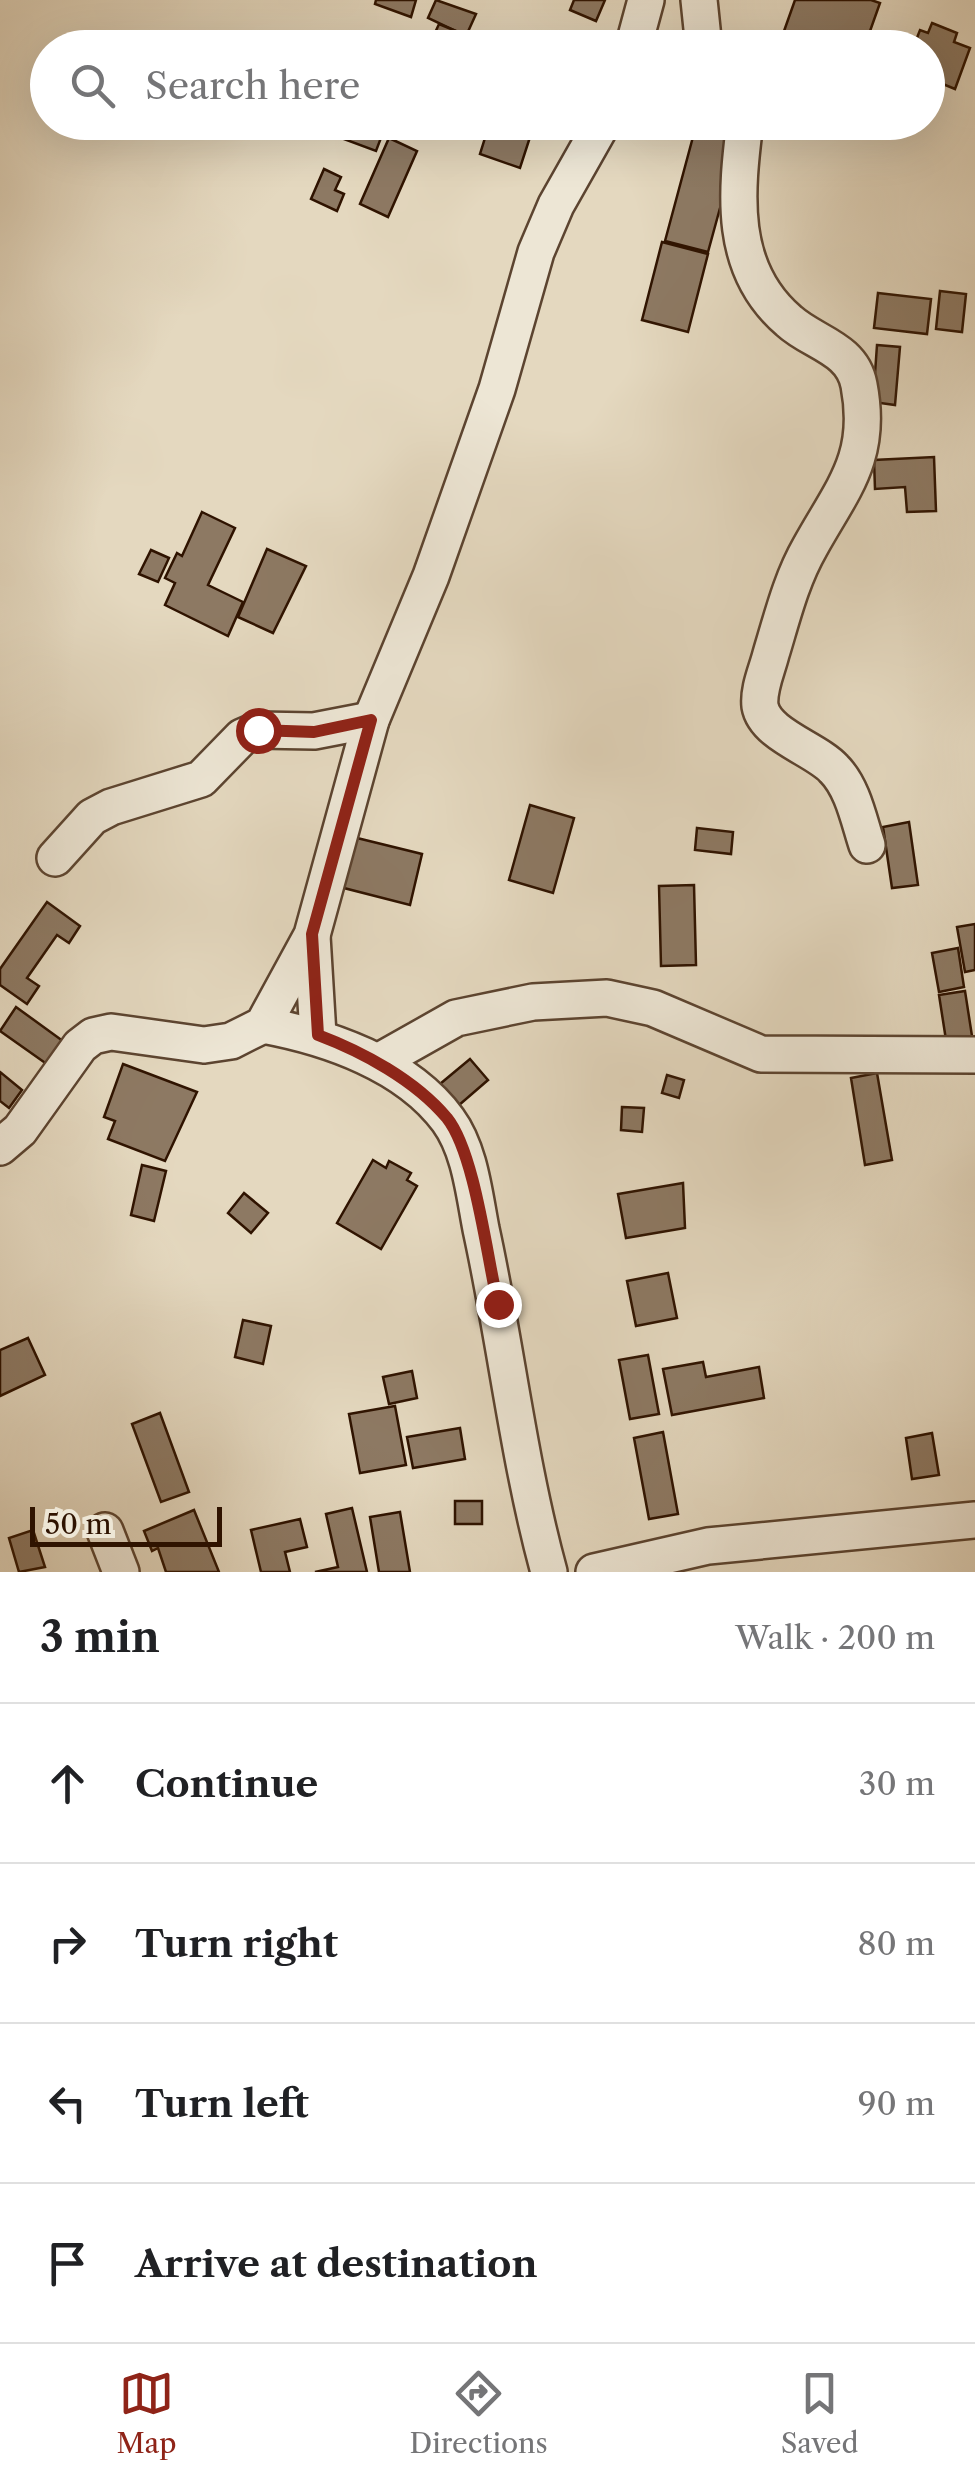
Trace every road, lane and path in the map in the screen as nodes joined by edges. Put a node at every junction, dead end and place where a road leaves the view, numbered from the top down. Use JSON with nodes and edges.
{"nodes":[{"id":1,"x":646,"y":0,"type":"edge"},
{"id":2,"x":699,"y":0,"type":"edge"},
{"id":3,"x":638,"y":30,"type":"edge"},
{"id":4,"x":702,"y":30,"type":"edge"},
{"id":5,"x":594,"y":140,"type":"edge"},
{"id":6,"x":742,"y":140,"type":"edge"},
{"id":7,"x":371,"y":720,"type":"junction"},
{"id":8,"x":868,"y":845,"type":"dead end"},
{"id":9,"x":56,"y":858,"type":"dead end"},
{"id":10,"x":312,"y":934,"type":"junction"},
{"id":11,"x":263,"y":1025,"type":"junction"},
{"id":12,"x":318,"y":1035,"type":"junction"},
{"id":13,"x":975,"y":1055,"type":"edge"},
{"id":14,"x":378,"y":1062,"type":"junction"},
{"id":15,"x":0,"y":1148,"type":"edge"},
{"id":16,"x":975,"y":1520,"type":"edge"},
{"id":17,"x":105,"y":1531,"type":"dead end"},
{"id":18,"x":121,"y":1572,"type":"edge"},
{"id":19,"x":548,"y":1572,"type":"edge"},
{"id":20,"x":594,"y":1572,"type":"edge"}],
"edges":[{"from":1,"to":3,"type":"street"},
{"from":2,"to":4,"type":"street"},
{"from":5,"to":7,"type":"street"},
{"from":6,"to":8,"type":"street"},
{"from":7,"to":9,"type":"street"},
{"from":7,"to":10,"type":"street"},
{"from":10,"to":11,"type":"street"},
{"from":10,"to":12,"type":"street"},
{"from":11,"to":12,"type":"street"},
{"from":11,"to":15,"type":"street"},
{"from":12,"to":14,"type":"street"},
{"from":13,"to":14,"type":"street"},
{"from":14,"to":19,"type":"street"},
{"from":16,"to":20,"type":"street"},
{"from":17,"to":18,"type":"street"}]}
